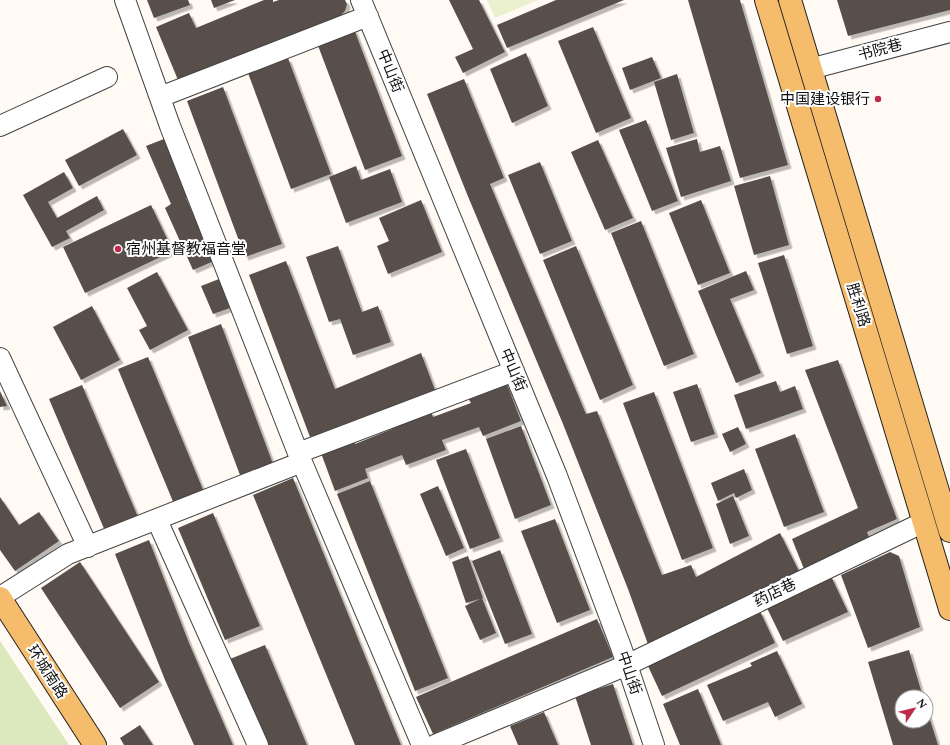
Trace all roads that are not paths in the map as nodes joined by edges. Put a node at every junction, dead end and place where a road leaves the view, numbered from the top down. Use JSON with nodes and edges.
{"nodes":[{"id":1,"x":125,"y":0,"type":"edge"},
{"id":2,"x":766,"y":0,"type":"edge"},
{"id":3,"x":790,"y":0,"type":"edge"},
{"id":4,"x":364,"y":8,"type":"edge"},
{"id":5,"x":950,"y":32,"type":"edge"},
{"id":6,"x":810,"y":69,"type":"junction"},
{"id":7,"x":107,"y":77,"type":"dead end"},
{"id":8,"x":160,"y":97,"type":"junction"},
{"id":9,"x":0,"y":126,"type":"edge"},
{"id":10,"x":0,"y":358,"type":"edge"},
{"id":11,"x":514,"y":371,"type":"junction"},
{"id":12,"x":300,"y":457,"type":"junction"},
{"id":13,"x":946,"y":506,"type":"edge"},
{"id":14,"x":157,"y":520,"type":"junction"},
{"id":15,"x":924,"y":522,"type":"junction"},
{"id":16,"x":950,"y":531,"type":"edge"},
{"id":17,"x":88,"y":547,"type":"junction"},
{"id":18,"x":0,"y":598,"type":"edge"},
{"id":19,"x":950,"y":609,"type":"edge"},
{"id":20,"x":627,"y":665,"type":"junction"},
{"id":21,"x":95,"y":745,"type":"edge"},
{"id":22,"x":258,"y":745,"type":"edge"},
{"id":23,"x":422,"y":745,"type":"edge"},
{"id":24,"x":435,"y":745,"type":"edge"},
{"id":25,"x":654,"y":745,"type":"edge"}],
"edges":[{"from":1,"to":8,"type":"street"},
{"from":2,"to":15,"type":"main road","name":"胜利路"},
{"from":3,"to":6,"type":"main road","name":"胜利路"},
{"from":4,"to":8,"type":"street"},
{"from":4,"to":11,"type":"street","name":"中山街"},
{"from":5,"to":6,"type":"street","name":"书院巷"},
{"from":6,"to":13,"type":"main road","name":"胜利路"},
{"from":7,"to":9,"type":"street"},
{"from":8,"to":12,"type":"street"},
{"from":10,"to":17,"type":"street"},
{"from":11,"to":12,"type":"street"},
{"from":11,"to":20,"type":"street","name":"中山街"},
{"from":12,"to":14,"type":"street"},
{"from":12,"to":23,"type":"street"},
{"from":13,"to":16,"type":"main road","name":"胜利路"},
{"from":14,"to":17,"type":"street"},
{"from":14,"to":22,"type":"street"},
{"from":15,"to":19,"type":"main road","name":"胜利路"},
{"from":15,"to":20,"type":"street","name":"药店巷"},
{"from":17,"to":18,"type":"street"},
{"from":18,"to":21,"type":"main road","name":"环城南路"},
{"from":20,"to":24,"type":"street","name":"药店巷"},
{"from":20,"to":25,"type":"street","name":"中山街"}]}
